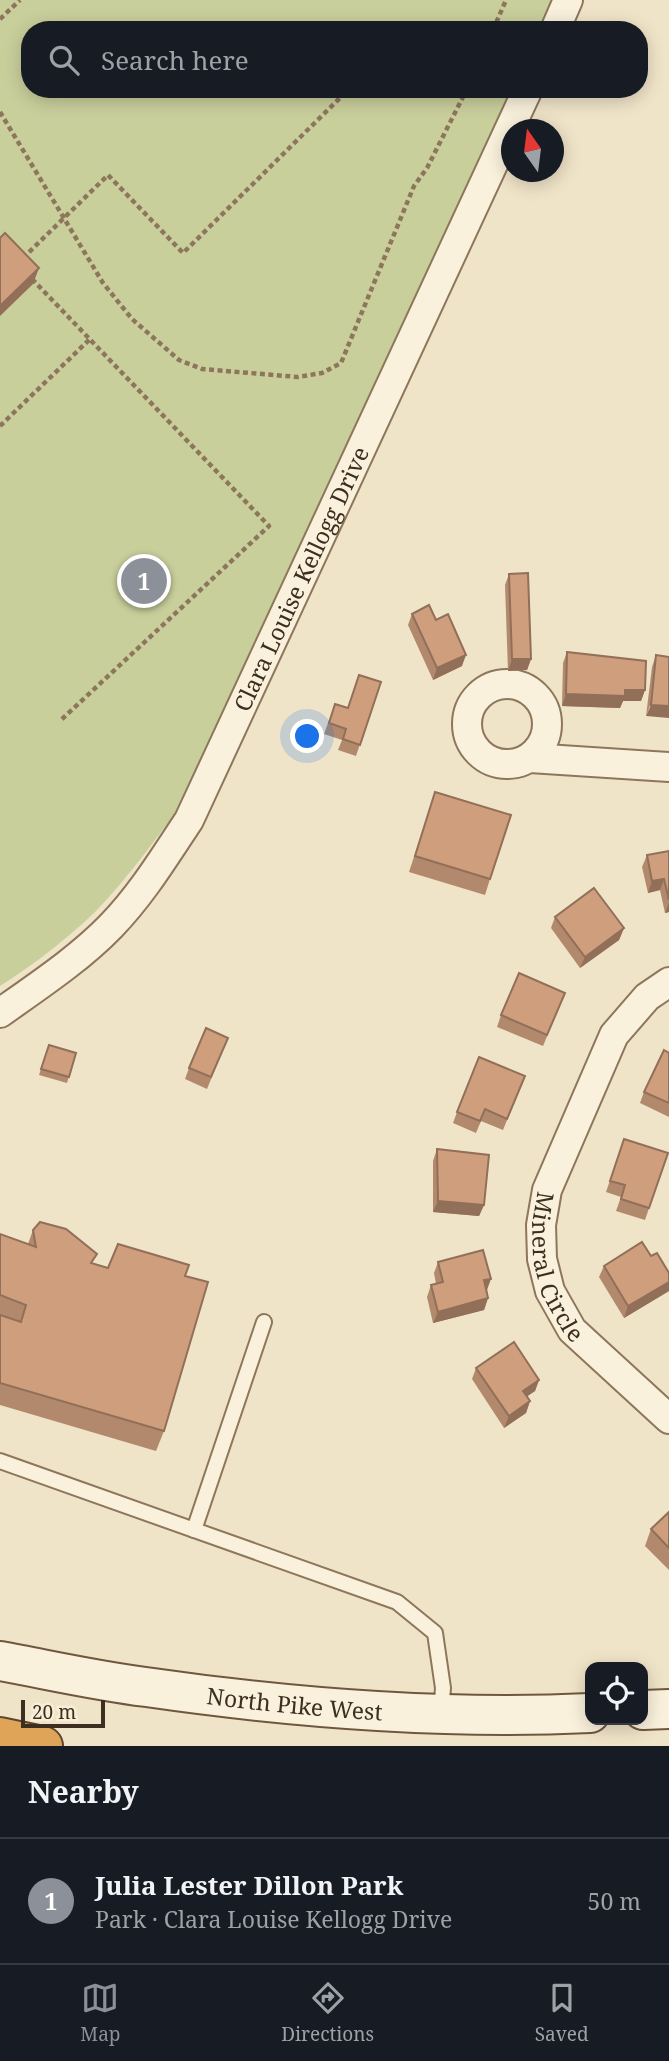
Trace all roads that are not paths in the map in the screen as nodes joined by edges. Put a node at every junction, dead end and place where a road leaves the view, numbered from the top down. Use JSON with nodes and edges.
{"nodes":[{"id":1,"x":568,"y":0,"type":"edge"},
{"id":2,"x":559,"y":21,"type":"edge"},
{"id":3,"x":524,"y":98,"type":"edge"},
{"id":4,"x":530,"y":758,"type":"dead end"},
{"id":5,"x":669,"y":767,"type":"edge"},
{"id":6,"x":669,"y":982,"type":"edge"},
{"id":7,"x":0,"y":1013,"type":"edge"},
{"id":8,"x":264,"y":1322,"type":"dead end"},
{"id":9,"x":669,"y":1419,"type":"edge"},
{"id":10,"x":0,"y":1461,"type":"edge"},
{"id":11,"x":194,"y":1530,"type":"junction"},
{"id":12,"x":0,"y":1661,"type":"edge"},
{"id":13,"x":669,"y":1709,"type":"edge"},
{"id":14,"x":648,"y":1710,"type":"edge"},
{"id":15,"x":441,"y":1713,"type":"junction"},
{"id":16,"x":585,"y":1713,"type":"edge"},
{"id":17,"x":0,"y":1737,"type":"edge"},
{"id":18,"x":43,"y":1746,"type":"edge"}],
"edges":[{"from":1,"to":2,"type":"street"},
{"from":3,"to":7,"type":"street","name":"Clara Louise Kellogg Drive"},
{"from":4,"to":5,"type":"street"},
{"from":6,"to":9,"type":"street","name":"Mineral Circle"},
{"from":8,"to":11,"type":"lane"},
{"from":10,"to":11,"type":"lane"},
{"from":11,"to":15,"type":"lane"},
{"from":12,"to":15,"type":"main road","name":"North Pike West"},
{"from":13,"to":14,"type":"main road"},
{"from":15,"to":16,"type":"main road","name":"North Pike West"},
{"from":17,"to":18,"type":"highway"}]}
